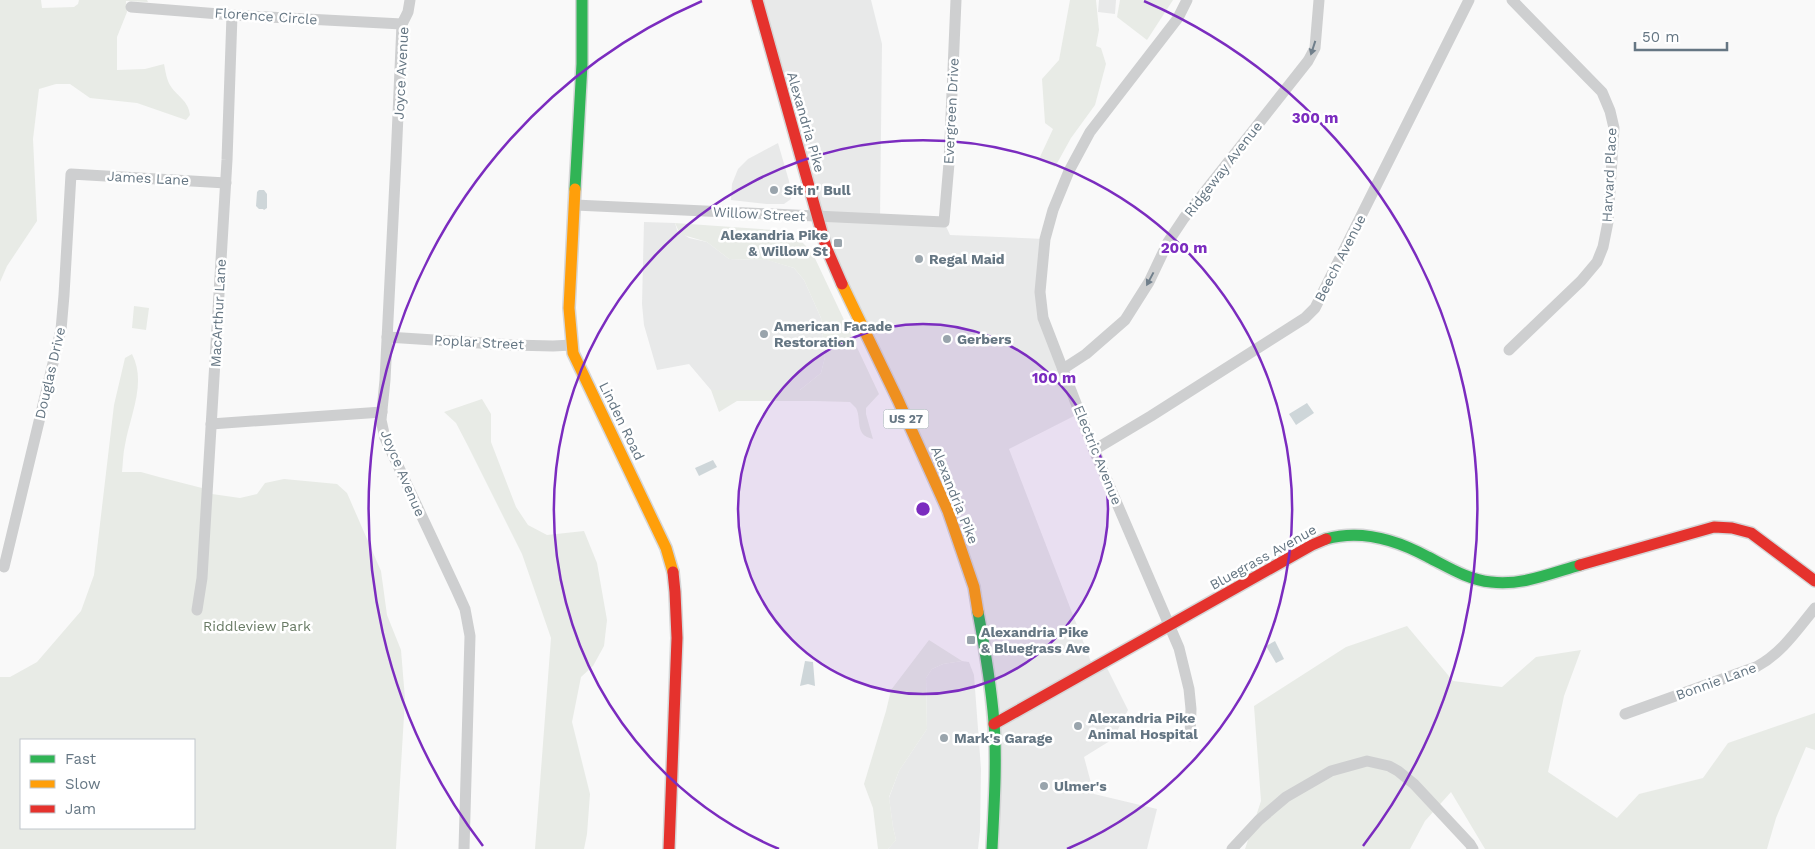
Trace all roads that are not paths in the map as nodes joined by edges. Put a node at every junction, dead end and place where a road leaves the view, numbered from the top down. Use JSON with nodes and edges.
{"nodes":[{"id":1,"x":410,"y":0,"type":"edge"},
{"id":2,"x":582,"y":0,"type":"edge"},
{"id":3,"x":757,"y":0,"type":"edge"},
{"id":4,"x":956,"y":0,"type":"edge"},
{"id":5,"x":1187,"y":0,"type":"edge"},
{"id":6,"x":1319,"y":0,"type":"edge"},
{"id":7,"x":1469,"y":0,"type":"edge"},
{"id":8,"x":1512,"y":0,"type":"edge"},
{"id":9,"x":131,"y":7,"type":"dead end"},
{"id":10,"x":232,"y":15,"type":"junction"},
{"id":11,"x":402,"y":24,"type":"junction"},
{"id":12,"x":71,"y":174,"type":"joint"},
{"id":13,"x":226,"y":183,"type":"junction"},
{"id":14,"x":575,"y":205,"type":"junction"},
{"id":15,"x":818,"y":218,"type":"junction"},
{"id":16,"x":944,"y":222,"type":"joint"},
{"id":17,"x":387,"y":337,"type":"junction"},
{"id":18,"x":572,"y":345,"type":"junction"},
{"id":19,"x":1509,"y":350,"type":"dead end"},
{"id":20,"x":1063,"y":370,"type":"junction"},
{"id":21,"x":382,"y":412,"type":"junction"},
{"id":22,"x":211,"y":424,"type":"junction"},
{"id":23,"x":1094,"y":450,"type":"junction"},
{"id":24,"x":4,"y":567,"type":"dead end"},
{"id":25,"x":1815,"y":581,"type":"edge"},
{"id":26,"x":1815,"y":608,"type":"edge"},
{"id":27,"x":198,"y":610,"type":"dead end"},
{"id":28,"x":1169,"y":626,"type":"junction"},
{"id":29,"x":1624,"y":714,"type":"dead end"},
{"id":30,"x":994,"y":724,"type":"junction"},
{"id":31,"x":1190,"y":736,"type":"dead end"},
{"id":32,"x":464,"y":849,"type":"edge"},
{"id":33,"x":669,"y":849,"type":"edge"},
{"id":34,"x":992,"y":849,"type":"edge"},
{"id":35,"x":1232,"y":849,"type":"edge"},
{"id":36,"x":1473,"y":849,"type":"edge"}],
"edges":[{"from":1,"to":11,"type":"street","name":"Joyce Avenue"},
{"from":2,"to":14,"type":"street","name":"Linden Road"},
{"from":3,"to":15,"type":"street","name":"Alexandria Pike","number":"US 27"},
{"from":4,"to":16,"type":"street","name":"Evergreen Drive"},
{"from":5,"to":20,"type":"street","name":"Electric Avenue"},
{"from":6,"to":20,"type":"street","name":"Ridgeway Avenue","one_way":true},
{"from":7,"to":23,"type":"street","name":"Beech Avenue"},
{"from":8,"to":19,"type":"street","name":"Harvard Place"},
{"from":9,"to":10,"type":"street","name":"Florence Circle"},
{"from":10,"to":11,"type":"street","name":"Florence Circle"},
{"from":10,"to":13,"type":"street","name":"MacArthur Lane"},
{"from":11,"to":17,"type":"street","name":"Joyce Avenue"},
{"from":12,"to":13,"type":"street","name":"James Lane"},
{"from":12,"to":24,"type":"street","name":"Douglas Drive"},
{"from":13,"to":22,"type":"street","name":"MacArthur Lane"},
{"from":14,"to":15,"type":"street","name":"Willow Street"},
{"from":14,"to":18,"type":"street","name":"Linden Road"},
{"from":15,"to":16,"type":"street","name":"Willow Street"},
{"from":15,"to":30,"type":"street","name":"Alexandria Pike","number":"US 27"},
{"from":17,"to":18,"type":"street","name":"Poplar Street"},
{"from":17,"to":21,"type":"street","name":"Joyce Avenue"},
{"from":18,"to":33,"type":"street","name":"Linden Road"},
{"from":20,"to":23,"type":"street","name":"Electric Avenue"},
{"from":21,"to":22,"type":"street"},
{"from":21,"to":32,"type":"street","name":"Joyce Avenue"},
{"from":22,"to":27,"type":"street","name":"MacArthur Lane"},
{"from":23,"to":28,"type":"street","name":"Electric Avenue"},
{"from":25,"to":28,"type":"street","name":"Bluegrass Avenue"},
{"from":26,"to":29,"type":"street","name":"Bonnie Lane"},
{"from":28,"to":30,"type":"street","name":"Bluegrass Avenue"},
{"from":28,"to":31,"type":"street","name":"Electric Avenue"},
{"from":30,"to":34,"type":"street","name":"Alexandria Pike","number":"US 27"},
{"from":35,"to":36,"type":"street"}]}
